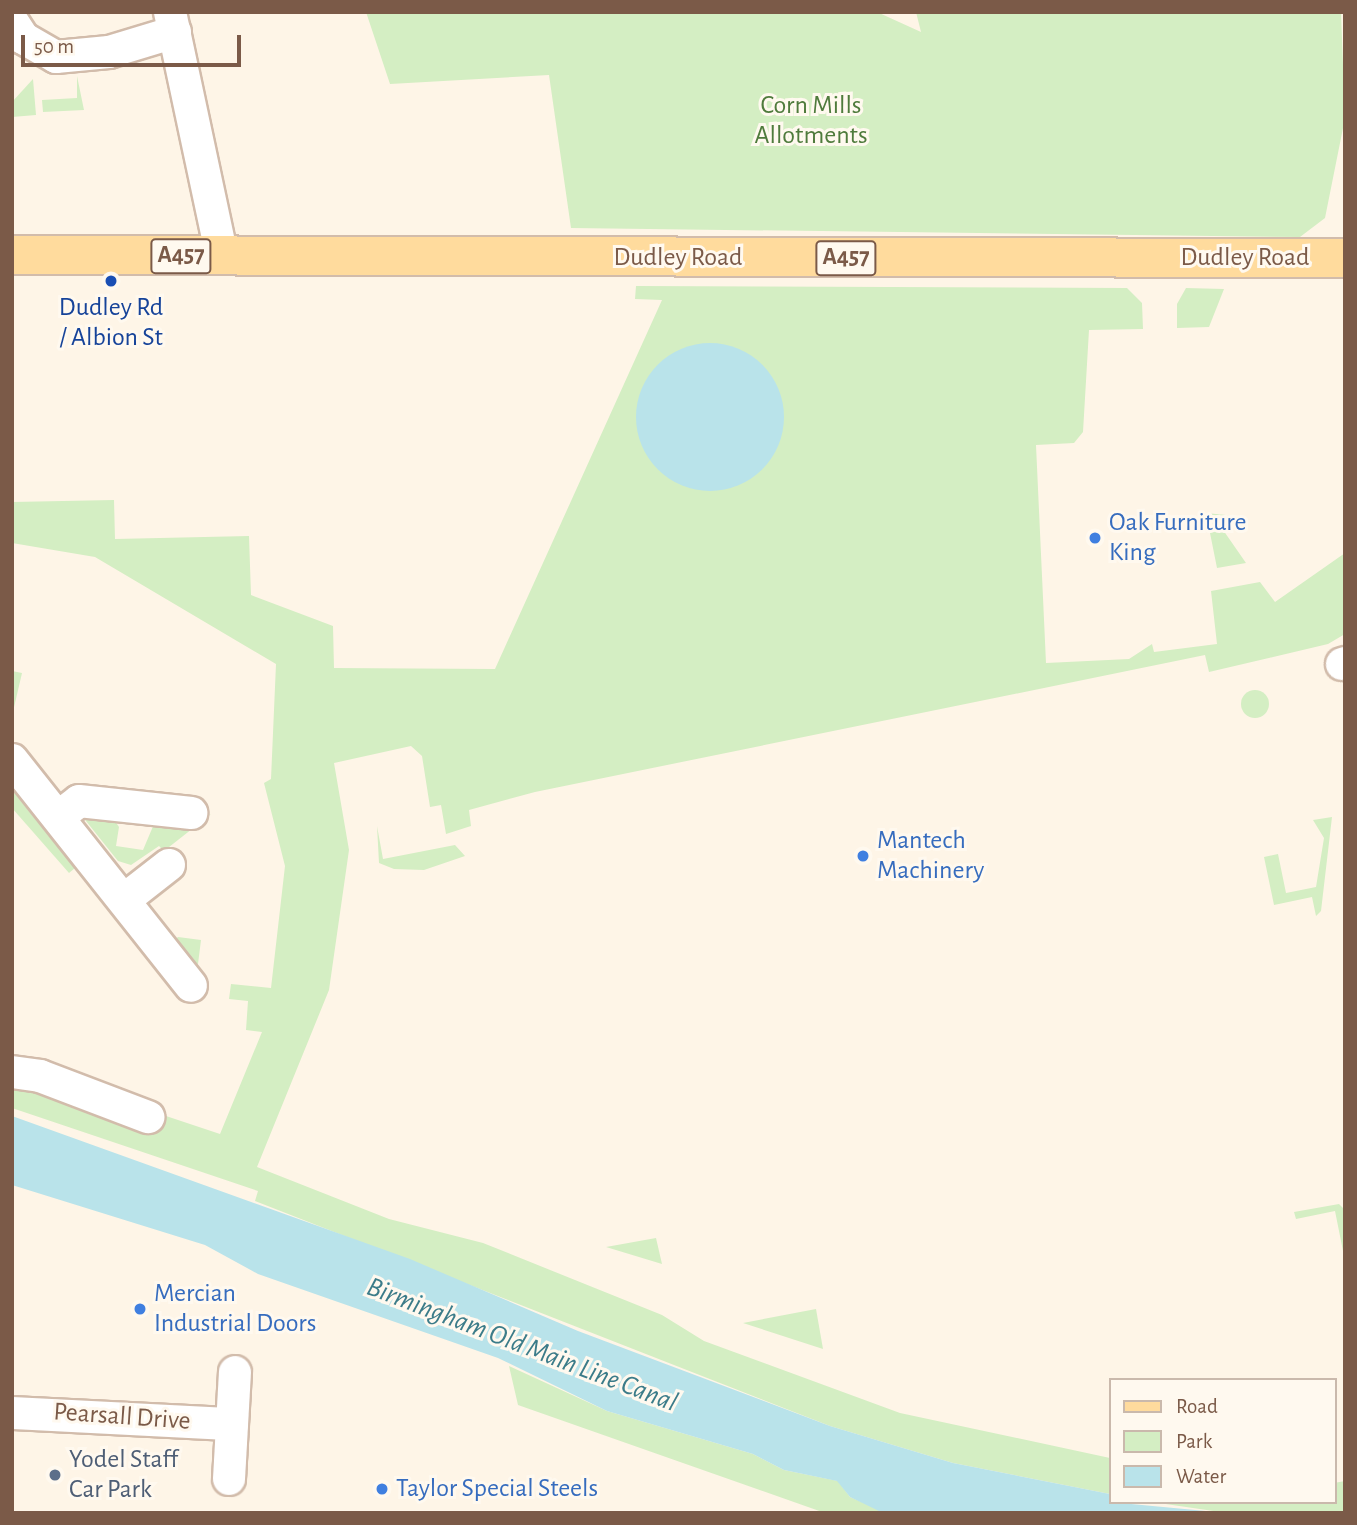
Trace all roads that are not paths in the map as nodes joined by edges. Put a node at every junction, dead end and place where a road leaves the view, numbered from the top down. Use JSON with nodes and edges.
{"nodes":[{"id":1,"x":12,"y":21,"type":"edge"},
{"id":2,"x":172,"y":22,"type":"edge"},
{"id":3,"x":1344,"y":254,"type":"edge"},
{"id":4,"x":12,"y":255,"type":"edge"},
{"id":5,"x":222,"y":256,"type":"junction"},
{"id":6,"x":14,"y":765,"type":"edge"},
{"id":7,"x":191,"y":813,"type":"dead end"},
{"id":8,"x":58,"y":817,"type":"junction"},
{"id":9,"x":169,"y":865,"type":"dead end"},
{"id":10,"x":124,"y":900,"type":"junction"},
{"id":11,"x":191,"y":986,"type":"dead end"},
{"id":12,"x":12,"y":1072,"type":"edge"},
{"id":13,"x":148,"y":1117,"type":"dead end"},
{"id":14,"x":235,"y":1372,"type":"dead end"},
{"id":15,"x":12,"y":1413,"type":"edge"},
{"id":16,"x":232,"y":1424,"type":"junction"},
{"id":17,"x":229,"y":1479,"type":"dead end"}],
"edges":[{"from":1,"to":2,"type":"street"},
{"from":2,"to":5,"type":"street"},
{"from":3,"to":5,"type":"main road","name":"Dudley Road","number":"A457"},
{"from":4,"to":5,"type":"main road","name":"Dudley Road","number":"A457"},
{"from":6,"to":8,"type":"street"},
{"from":7,"to":8,"type":"street"},
{"from":8,"to":10,"type":"street"},
{"from":9,"to":10,"type":"street"},
{"from":10,"to":11,"type":"street"},
{"from":12,"to":13,"type":"street"},
{"from":14,"to":16,"type":"street"},
{"from":15,"to":16,"type":"street","name":"Pearsall Drive"},
{"from":16,"to":17,"type":"street"}]}
